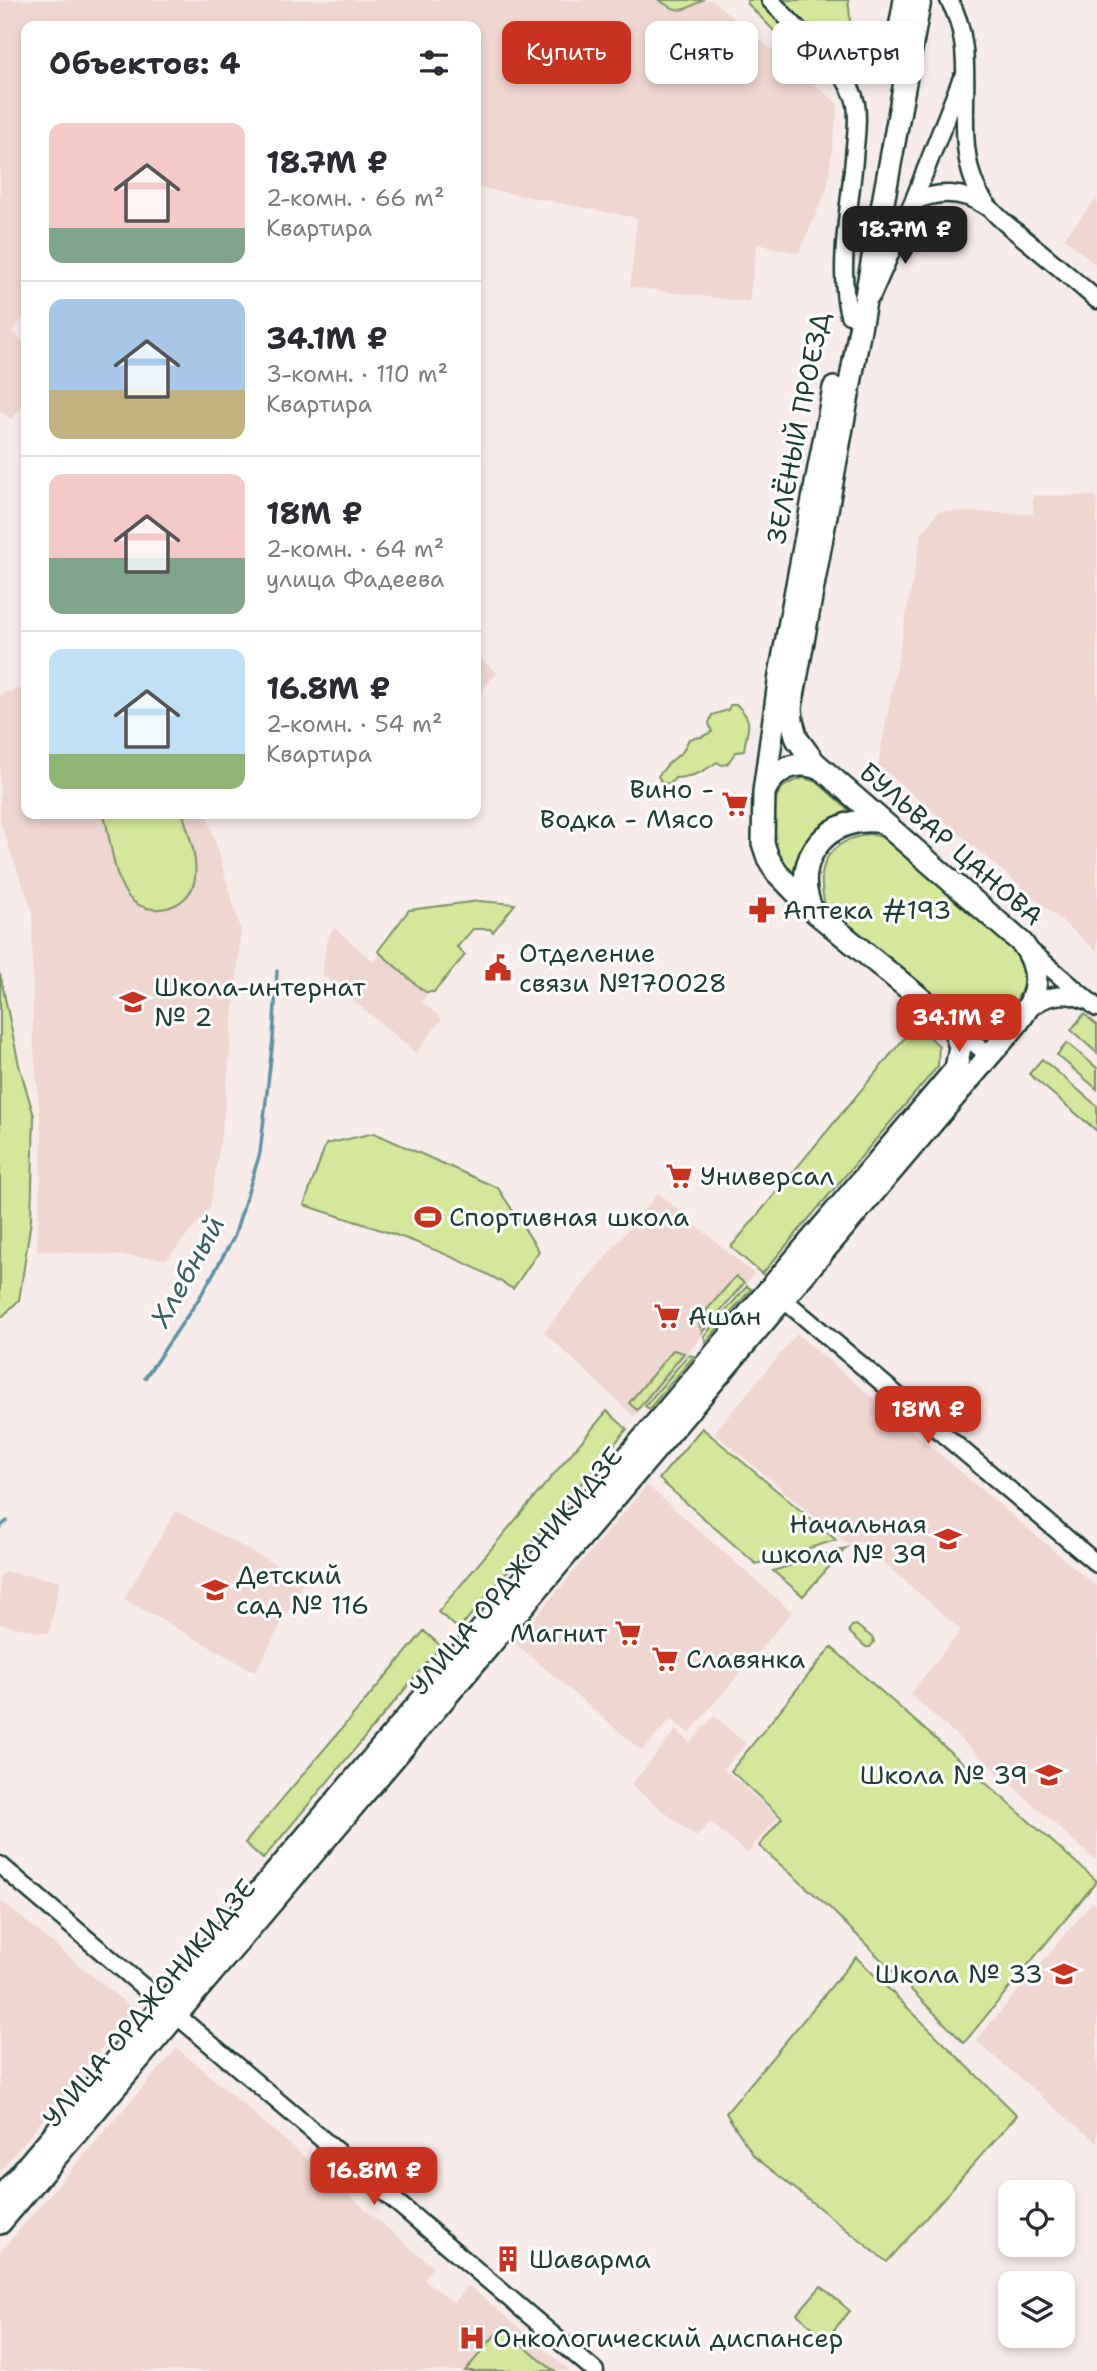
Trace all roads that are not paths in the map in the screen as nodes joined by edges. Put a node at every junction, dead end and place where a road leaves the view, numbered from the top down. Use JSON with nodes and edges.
{"nodes":[{"id":1,"x":770,"y":0,"type":"edge"},
{"id":2,"x":905,"y":0,"type":"edge"},
{"id":3,"x":920,"y":0,"type":"edge"},
{"id":4,"x":949,"y":0,"type":"edge"},
{"id":5,"x":964,"y":73,"type":"junction"},
{"id":6,"x":913,"y":202,"type":"junction"},
{"id":7,"x":994,"y":213,"type":"junction"},
{"id":8,"x":869,"y":242,"type":"junction"},
{"id":9,"x":1097,"y":300,"type":"edge"},
{"id":10,"x":856,"y":314,"type":"junction"},
{"id":11,"x":791,"y":707,"type":"joint"},
{"id":12,"x":828,"y":774,"type":"junction"},
{"id":13,"x":764,"y":792,"type":"junction"},
{"id":14,"x":882,"y":822,"type":"junction"},
{"id":15,"x":811,"y":908,"type":"junction"},
{"id":16,"x":1022,"y":943,"type":"junction"},
{"id":17,"x":1097,"y":1008,"type":"edge"},
{"id":18,"x":1028,"y":1010,"type":"junction"},
{"id":19,"x":953,"y":1025,"type":"junction"},
{"id":20,"x":989,"y":1056,"type":"junction"},
{"id":21,"x":783,"y":1299,"type":"junction"},
{"id":22,"x":637,"y":1446,"type":"junction"},
{"id":23,"x":638,"y":1470,"type":"junction"},
{"id":24,"x":1097,"y":1564,"type":"edge"},
{"id":25,"x":0,"y":1865,"type":"edge"},
{"id":26,"x":170,"y":2010,"type":"junction"},
{"id":27,"x":0,"y":2198,"type":"edge"},
{"id":28,"x":0,"y":2223,"type":"edge"},
{"id":29,"x":595,"y":2371,"type":"edge"}],
"edges":[{"from":1,"to":10,"type":"street"},
{"from":2,"to":8,"type":"main road","name":"ЗЕЛЁНЫЙ ПРОЕЗД"},
{"from":3,"to":8,"type":"main road","name":"ЗЕЛЁНЫЙ ПРОЕЗД"},
{"from":4,"to":5,"type":"street"},
{"from":5,"to":6,"type":"street"},
{"from":5,"to":7,"type":"street"},
{"from":6,"to":7,"type":"street"},
{"from":6,"to":10,"type":"street"},
{"from":7,"to":9,"type":"street"},
{"from":8,"to":10,"type":"main road","name":"ЗЕЛЁНЫЙ ПРОЕЗД"},
{"from":10,"to":11,"type":"main road","name":"ЗЕЛЁНЫЙ ПРОЕЗД"},
{"from":10,"to":13,"type":"main road","name":"ЗЕЛЁНЫЙ ПРОЕЗД"},
{"from":11,"to":12,"type":"main road","name":"БУЛЬВАР ЦАНОВА"},
{"from":12,"to":13,"type":"main road"},
{"from":12,"to":14,"type":"main road","name":"БУЛЬВАР ЦАНОВА"},
{"from":13,"to":15,"type":"main road"},
{"from":14,"to":15,"type":"main road"},
{"from":14,"to":16,"type":"main road","name":"БУЛЬВАР ЦАНОВА"},
{"from":15,"to":19,"type":"main road"},
{"from":16,"to":17,"type":"street","name":"БУЛЬВАР ЦАНОВА"},
{"from":16,"to":18,"type":"main road","name":"УЛИЦА ОРДЖОНИКИДЗЕ"},
{"from":17,"to":18,"type":"street"},
{"from":18,"to":20,"type":"main road","name":"УЛИЦА ОРДЖОНИКИДЗЕ"},
{"from":19,"to":20,"type":"street"},
{"from":19,"to":22,"type":"main road","name":"УЛИЦА ОРДЖОНИКИДЗЕ"},
{"from":20,"to":21,"type":"main road","name":"УЛИЦА ОРДЖОНИКИДЗЕ"},
{"from":21,"to":23,"type":"main road","name":"УЛИЦА ОРДЖОНИКИДЗЕ"},
{"from":21,"to":24,"type":"street"},
{"from":22,"to":23,"type":"main road"},
{"from":22,"to":26,"type":"main road","name":"УЛИЦА ОРДЖОНИКИДЗЕ"},
{"from":23,"to":26,"type":"main road","name":"УЛИЦА ОРДЖОНИКИДЗЕ"},
{"from":25,"to":26,"type":"street"},
{"from":26,"to":27,"type":"main road","name":"УЛИЦА ОРДЖОНИКИДЗЕ"},
{"from":26,"to":28,"type":"main road","name":"УЛИЦА ОРДЖОНИКИДЗЕ"},
{"from":26,"to":29,"type":"street"}]}
